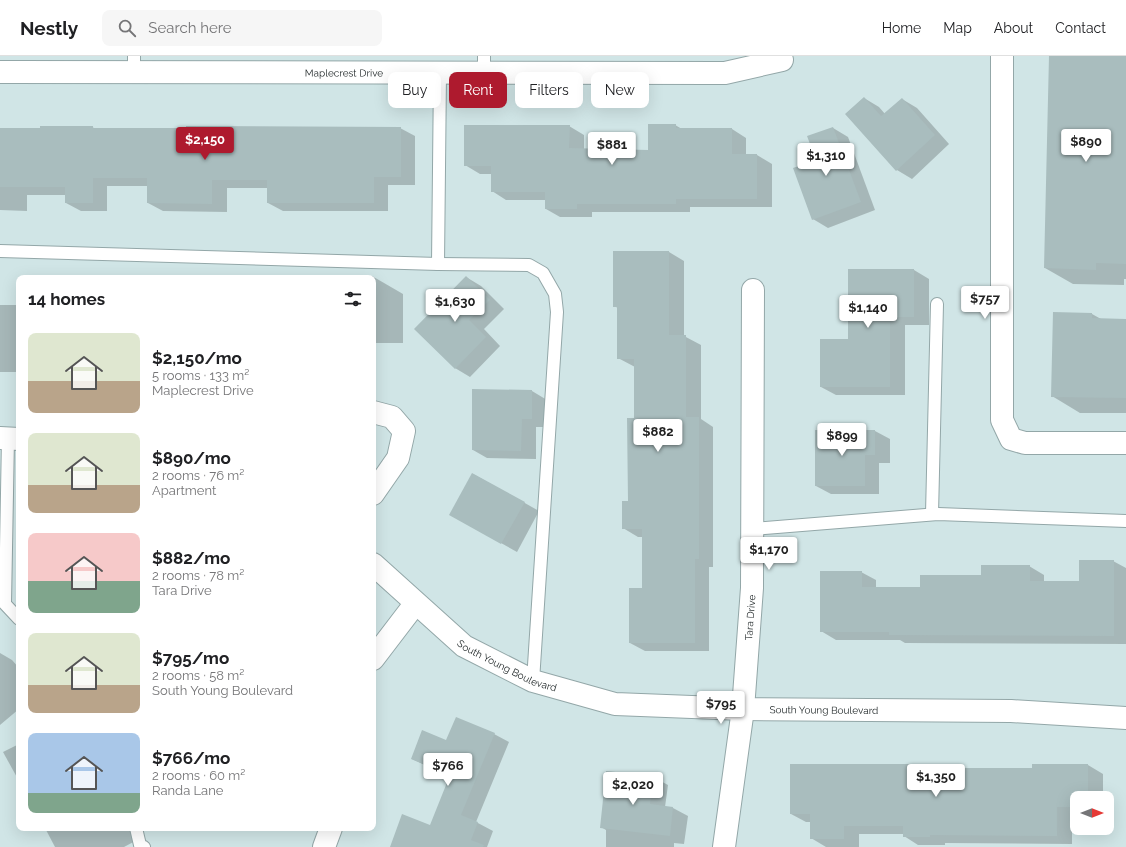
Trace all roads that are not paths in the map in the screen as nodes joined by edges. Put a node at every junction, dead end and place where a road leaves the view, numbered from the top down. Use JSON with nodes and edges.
{"nodes":[{"id":1,"x":1002,"y":56,"type":"edge"},
{"id":2,"x":783,"y":58,"type":"edge"},
{"id":3,"x":134,"y":64,"type":"edge"},
{"id":4,"x":309,"y":64,"type":"edge"},
{"id":5,"x":484,"y":64,"type":"edge"},
{"id":6,"x":660,"y":64,"type":"edge"},
{"id":7,"x":0,"y":72,"type":"edge"},
{"id":8,"x":425,"y":72,"type":"edge"},
{"id":9,"x":441,"y":73,"type":"edge"},
{"id":10,"x":440,"y":108,"type":"edge"},
{"id":11,"x":0,"y":251,"type":"edge"},
{"id":12,"x":438,"y":264,"type":"junction"},
{"id":13,"x":753,"y":290,"type":"dead end"},
{"id":14,"x":937,"y":304,"type":"dead end"},
{"id":15,"x":376,"y":413,"type":"edge"},
{"id":16,"x":9,"y":439,"type":"edge"},
{"id":17,"x":1126,"y":443,"type":"edge"},
{"id":18,"x":376,"y":490,"type":"edge"},
{"id":19,"x":932,"y":514,"type":"junction"},
{"id":20,"x":1126,"y":521,"type":"edge"},
{"id":21,"x":752,"y":530,"type":"junction"},
{"id":22,"x":376,"y":567,"type":"edge"},
{"id":23,"x":415,"y":604,"type":"junction"},
{"id":24,"x":16,"y":616,"type":"edge"},
{"id":25,"x":376,"y":655,"type":"edge"},
{"id":26,"x":533,"y":681,"type":"junction"},
{"id":27,"x":744,"y":709,"type":"junction"},
{"id":28,"x":1126,"y":718,"type":"edge"},
{"id":29,"x":137,"y":831,"type":"edge"},
{"id":30,"x":330,"y":831,"type":"edge"},
{"id":31,"x":144,"y":847,"type":"edge"},
{"id":32,"x":324,"y":847,"type":"edge"},
{"id":33,"x":724,"y":847,"type":"edge"}],
"edges":[{"from":1,"to":17,"type":"street"},
{"from":2,"to":6,"type":"street","name":"Maplecrest Drive"},
{"from":3,"to":4,"type":"street","name":"Maplecrest Drive"},
{"from":3,"to":7,"type":"street","name":"Maplecrest Drive"},
{"from":4,"to":8,"type":"street","name":"Maplecrest Drive"},
{"from":5,"to":6,"type":"street","name":"Maplecrest Drive"},
{"from":5,"to":9,"type":"street","name":"Maplecrest Drive"},
{"from":10,"to":12,"type":"lane"},
{"from":11,"to":12,"type":"lane"},
{"from":12,"to":26,"type":"lane"},
{"from":13,"to":21,"type":"street","name":"Tara Drive"},
{"from":14,"to":19,"type":"lane"},
{"from":15,"to":18,"type":"street"},
{"from":16,"to":24,"type":"lane"},
{"from":19,"to":20,"type":"lane"},
{"from":19,"to":21,"type":"lane"},
{"from":21,"to":27,"type":"street","name":"Tara Drive"},
{"from":22,"to":23,"type":"street","name":"South Young Boulevard"},
{"from":23,"to":25,"type":"street"},
{"from":23,"to":26,"type":"street","name":"South Young Boulevard"},
{"from":26,"to":27,"type":"street","name":"South Young Boulevard"},
{"from":27,"to":28,"type":"street","name":"South Young Boulevard"},
{"from":27,"to":33,"type":"street","name":"Tara Drive"},
{"from":29,"to":31,"type":"lane"},
{"from":30,"to":32,"type":"street"}]}
